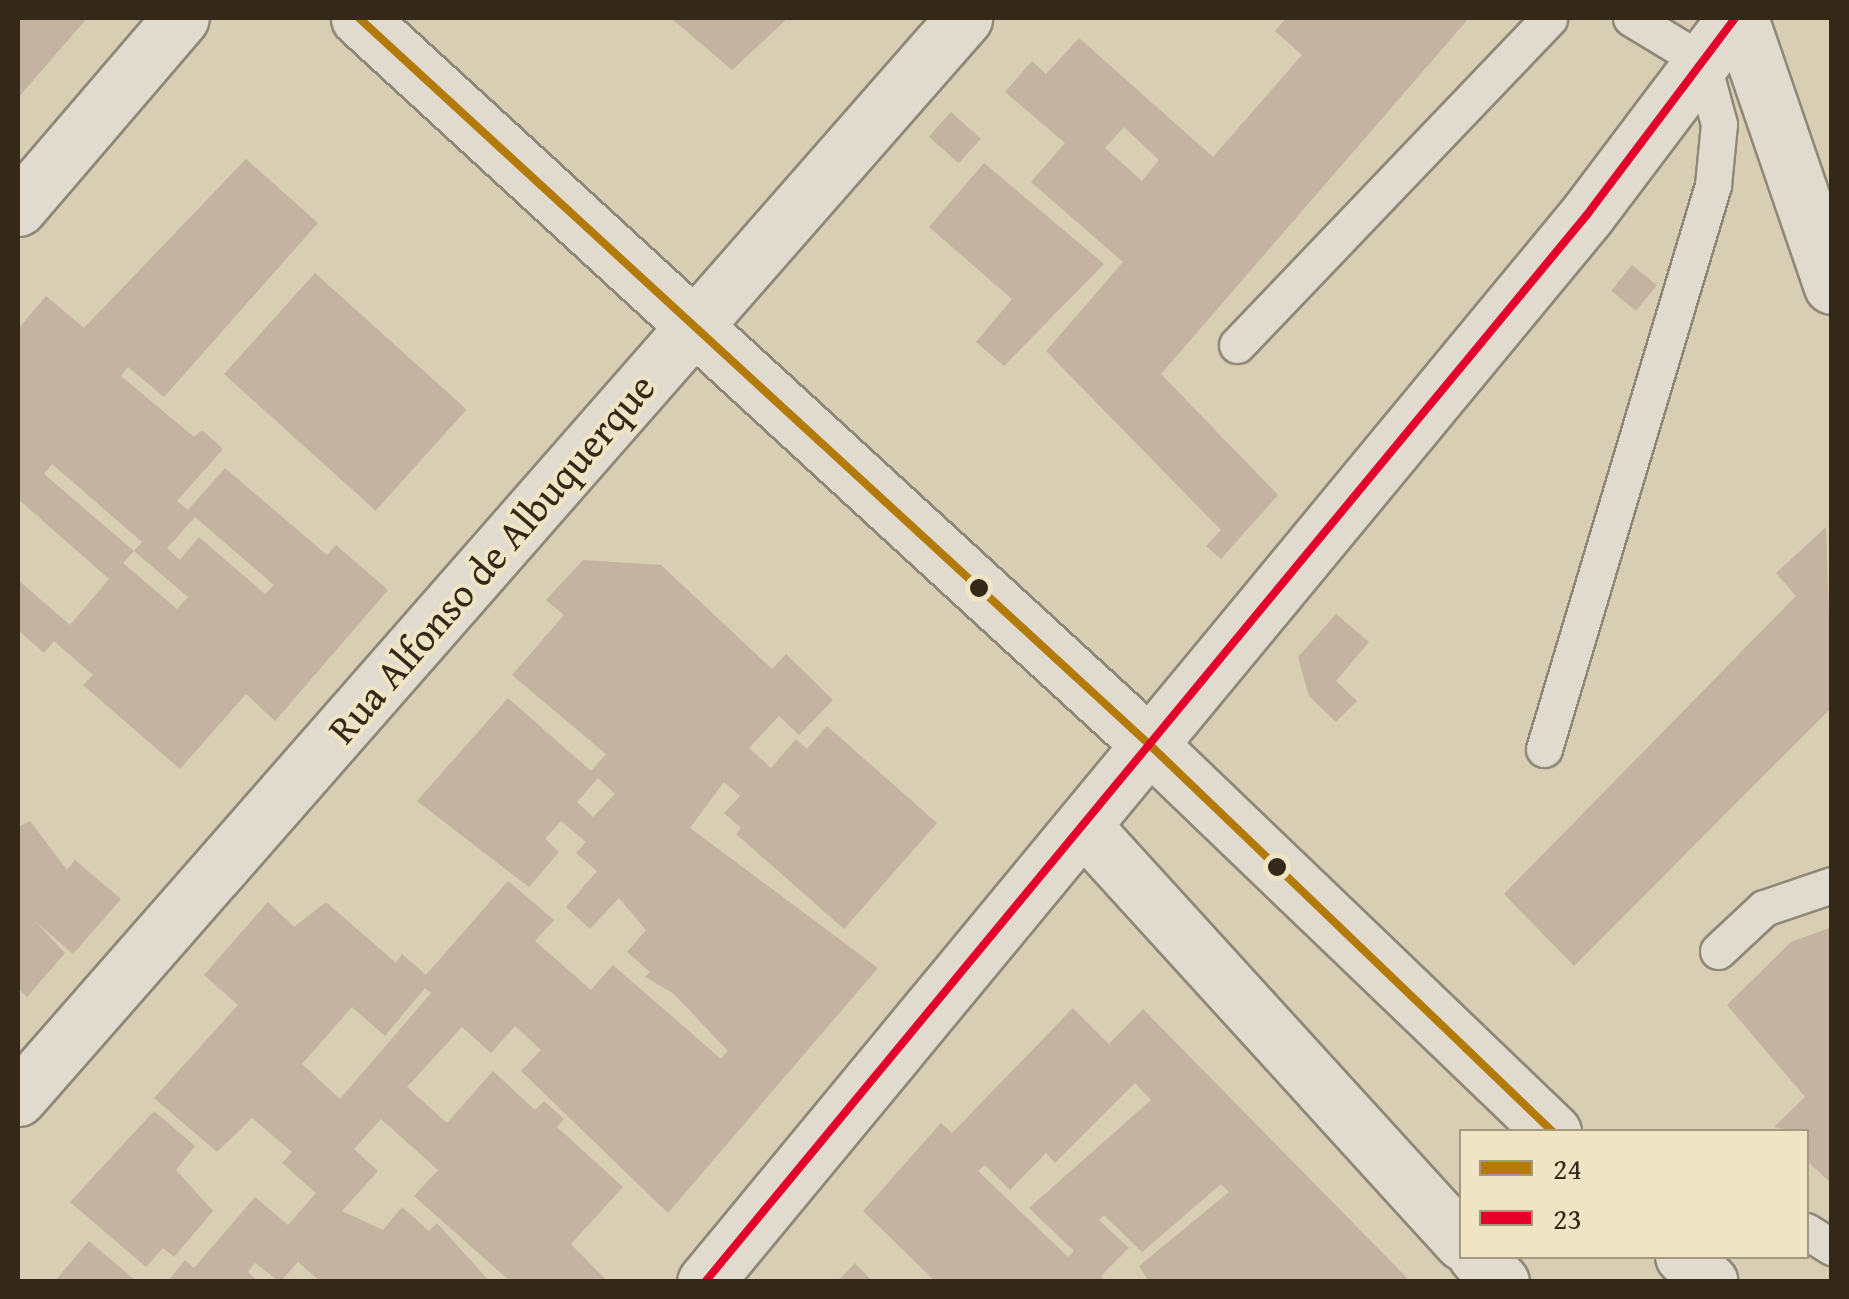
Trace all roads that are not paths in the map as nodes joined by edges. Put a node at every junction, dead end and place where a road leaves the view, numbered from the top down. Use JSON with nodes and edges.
{"nodes":[{"id":1,"x":181,"y":18,"type":"edge"},
{"id":2,"x":359,"y":18,"type":"edge"},
{"id":3,"x":964,"y":18,"type":"edge"},
{"id":4,"x":1549,"y":18,"type":"edge"},
{"id":5,"x":1631,"y":18,"type":"edge"},
{"id":6,"x":1738,"y":18,"type":"edge"},
{"id":7,"x":1702,"y":61,"type":"junction"},
{"id":8,"x":18,"y":208,"type":"edge"},
{"id":9,"x":1832,"y":286,"type":"edge"},
{"id":10,"x":694,"y":327,"type":"junction"},
{"id":11,"x":1237,"y":345,"type":"dead end"},
{"id":12,"x":1152,"y":748,"type":"junction"},
{"id":13,"x":1544,"y":749,"type":"dead end"},
{"id":14,"x":1085,"y":828,"type":"junction"},
{"id":15,"x":1832,"y":885,"type":"edge"},
{"id":16,"x":1718,"y":951,"type":"dead end"},
{"id":17,"x":18,"y":1098,"type":"edge"},
{"id":18,"x":1550,"y":1129,"type":"edge"},
{"id":19,"x":1809,"y":1234,"type":"edge"},
{"id":20,"x":1459,"y":1239,"type":"edge"},
{"id":21,"x":1832,"y":1247,"type":"edge"},
{"id":22,"x":1479,"y":1259,"type":"edge"},
{"id":23,"x":1687,"y":1259,"type":"edge"},
{"id":24,"x":705,"y":1282,"type":"edge"},
{"id":25,"x":1501,"y":1282,"type":"edge"},
{"id":26,"x":1710,"y":1282,"type":"edge"}],
"edges":[{"from":1,"to":8,"type":"street"},
{"from":2,"to":10,"type":"street"},
{"from":3,"to":10,"type":"street","name":"Rua Alfonso de Albuquerque"},
{"from":4,"to":11,"type":"lane"},
{"from":5,"to":7,"type":"lane"},
{"from":6,"to":7,"type":"street"},
{"from":6,"to":9,"type":"street"},
{"from":7,"to":12,"type":"street"},
{"from":7,"to":13,"type":"lane"},
{"from":10,"to":12,"type":"street"},
{"from":10,"to":17,"type":"street","name":"Rua Alfonso de Albuquerque"},
{"from":12,"to":14,"type":"street"},
{"from":12,"to":18,"type":"street"},
{"from":14,"to":20,"type":"street"},
{"from":14,"to":24,"type":"street"},
{"from":15,"to":16,"type":"lane"},
{"from":19,"to":21,"type":"lane"},
{"from":22,"to":25,"type":"street"},
{"from":23,"to":26,"type":"street"}]}
